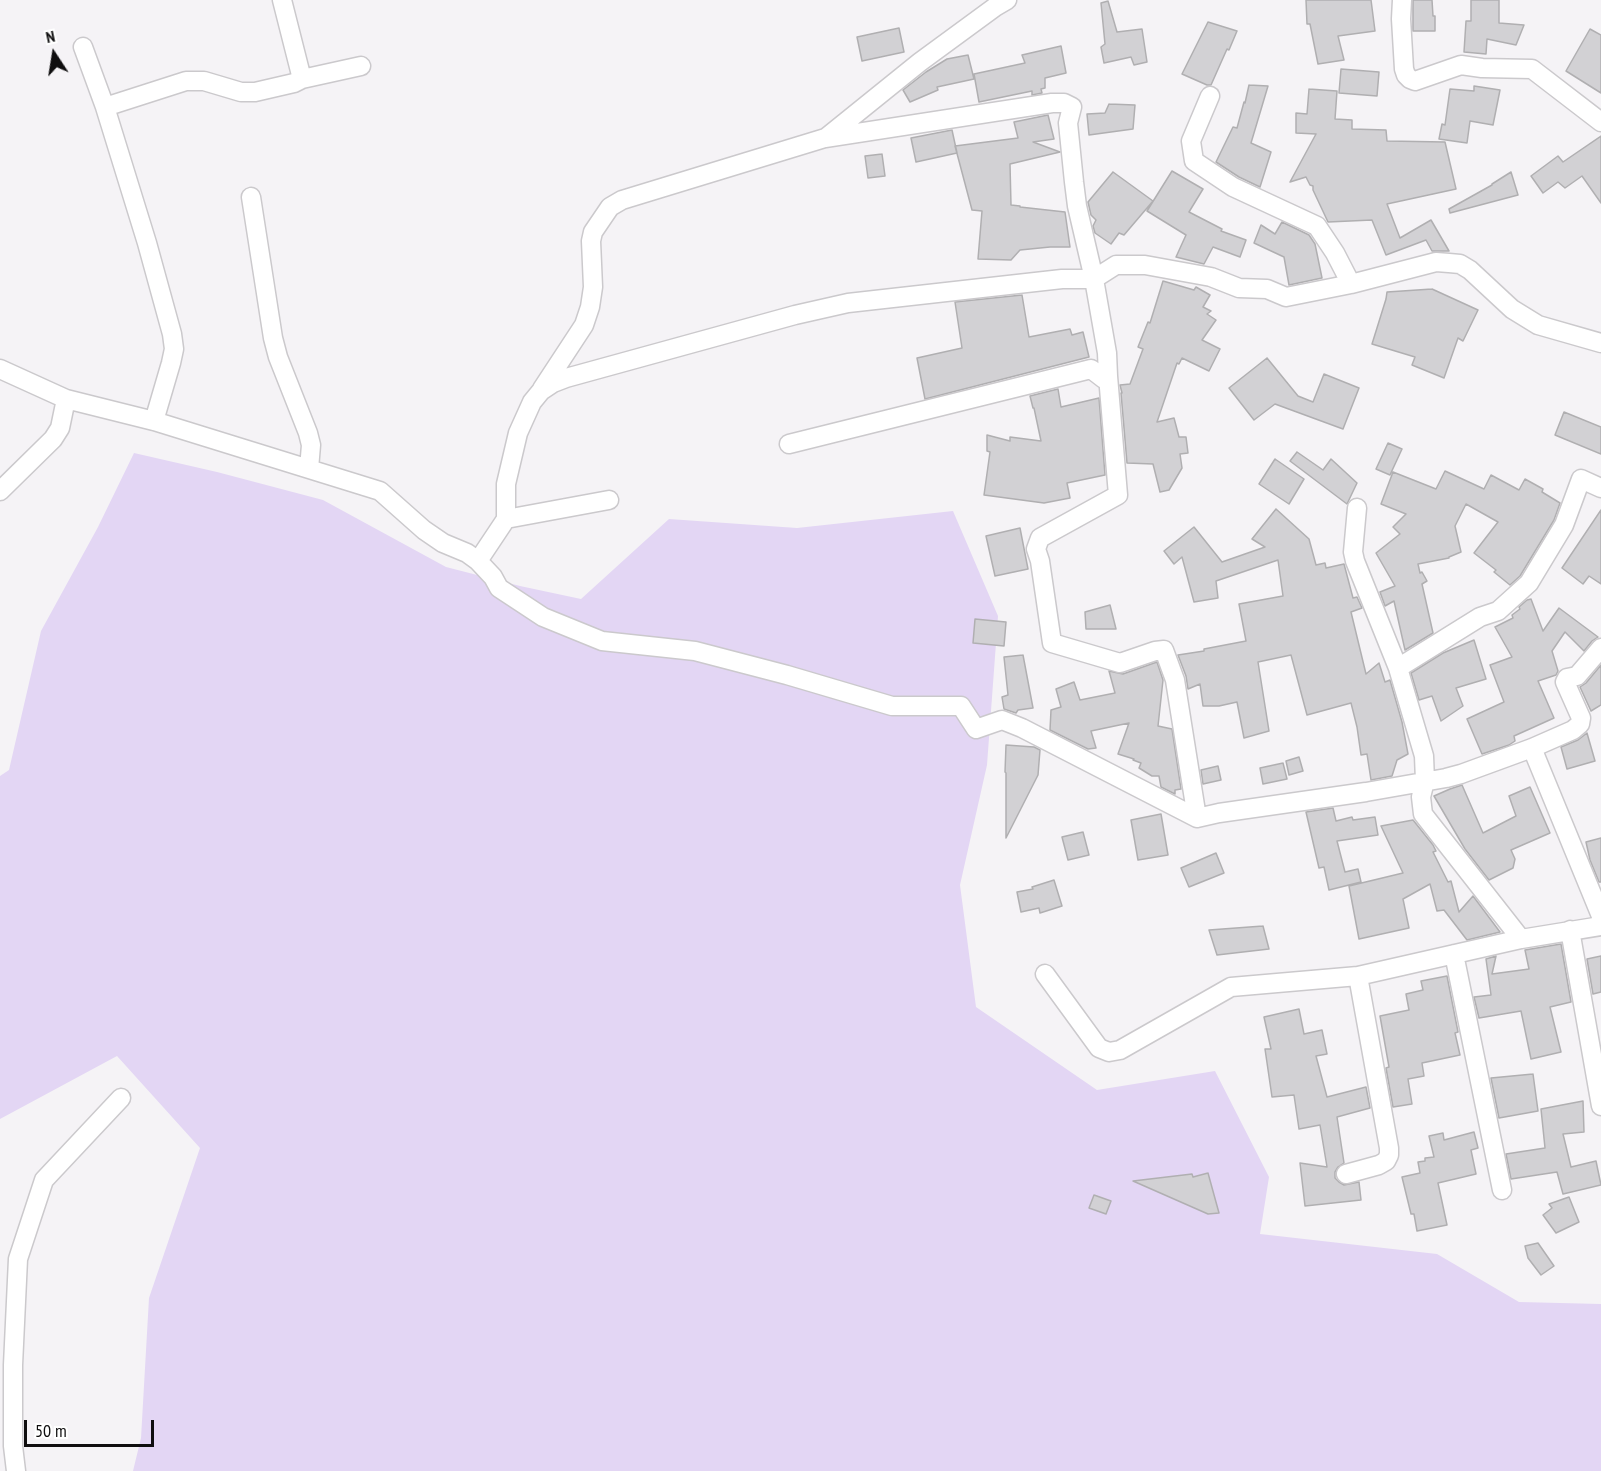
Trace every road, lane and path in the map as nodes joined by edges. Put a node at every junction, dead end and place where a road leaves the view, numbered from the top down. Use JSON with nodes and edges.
{"nodes":[{"id":1,"x":282,"y":0,"type":"edge"},
{"id":2,"x":1007,"y":0,"type":"edge"},
{"id":3,"x":1402,"y":0,"type":"edge"},
{"id":4,"x":83,"y":47,"type":"dead end"},
{"id":5,"x":361,"y":66,"type":"dead end"},
{"id":6,"x":302,"y":79,"type":"junction"},
{"id":7,"x":1210,"y":96,"type":"dead end"},
{"id":8,"x":105,"y":107,"type":"junction"},
{"id":9,"x":1601,"y":122,"type":"edge"},
{"id":10,"x":825,"y":138,"type":"junction"},
{"id":11,"x":252,"y":197,"type":"dead end"},
{"id":12,"x":1094,"y":279,"type":"junction"},
{"id":13,"x":1351,"y":284,"type":"junction"},
{"id":14,"x":1601,"y":343,"type":"edge"},
{"id":15,"x":0,"y":369,"type":"edge"},
{"id":16,"x":1108,"y":376,"type":"junction"},
{"id":17,"x":541,"y":391,"type":"junction"},
{"id":18,"x":66,"y":399,"type":"junction"},
{"id":19,"x":154,"y":421,"type":"junction"},
{"id":20,"x":789,"y":444,"type":"dead end"},
{"id":21,"x":309,"y":469,"type":"junction"},
{"id":22,"x":1601,"y":488,"type":"edge"},
{"id":23,"x":0,"y":491,"type":"edge"},
{"id":24,"x":609,"y":500,"type":"dead end"},
{"id":25,"x":1358,"y":508,"type":"dead end"},
{"id":26,"x":506,"y":519,"type":"junction"},
{"id":27,"x":478,"y":561,"type":"junction"},
{"id":28,"x":1601,"y":648,"type":"edge"},
{"id":29,"x":1398,"y":668,"type":"junction"},
{"id":30,"x":1532,"y":748,"type":"junction"},
{"id":31,"x":1425,"y":781,"type":"junction"},
{"id":32,"x":1197,"y":818,"type":"junction"},
{"id":33,"x":1601,"y":916,"type":"edge"},
{"id":34,"x":1601,"y":926,"type":"edge"},
{"id":35,"x":1570,"y":930,"type":"junction"},
{"id":36,"x":1521,"y":939,"type":"junction"},
{"id":37,"x":1454,"y":954,"type":"junction"},
{"id":38,"x":1046,"y":974,"type":"dead end"},
{"id":39,"x":1358,"y":976,"type":"junction"},
{"id":40,"x":121,"y":1098,"type":"dead end"},
{"id":41,"x":1601,"y":1106,"type":"edge"},
{"id":42,"x":1346,"y":1174,"type":"dead end"},
{"id":43,"x":1502,"y":1190,"type":"dead end"},
{"id":44,"x":16,"y":1471,"type":"edge"}],
"edges":[{"from":1,"to":6,"type":"street"},
{"from":2,"to":10,"type":"street"},
{"from":3,"to":9,"type":"street"},
{"from":4,"to":8,"type":"street"},
{"from":5,"to":6,"type":"street"},
{"from":6,"to":8,"type":"street"},
{"from":7,"to":13,"type":"street"},
{"from":8,"to":19,"type":"street"},
{"from":10,"to":12,"type":"street"},
{"from":10,"to":17,"type":"street"},
{"from":11,"to":21,"type":"street"},
{"from":12,"to":13,"type":"street"},
{"from":12,"to":16,"type":"street"},
{"from":12,"to":17,"type":"street"},
{"from":13,"to":14,"type":"street"},
{"from":15,"to":18,"type":"street"},
{"from":16,"to":20,"type":"street"},
{"from":16,"to":32,"type":"street"},
{"from":17,"to":26,"type":"street"},
{"from":18,"to":19,"type":"street"},
{"from":18,"to":23,"type":"street"},
{"from":19,"to":21,"type":"street"},
{"from":21,"to":27,"type":"street"},
{"from":22,"to":29,"type":"street"},
{"from":24,"to":26,"type":"street"},
{"from":25,"to":29,"type":"street"},
{"from":26,"to":27,"type":"street"},
{"from":27,"to":32,"type":"street"},
{"from":28,"to":30,"type":"street"},
{"from":29,"to":31,"type":"street"},
{"from":30,"to":31,"type":"street"},
{"from":30,"to":33,"type":"street"},
{"from":31,"to":32,"type":"street"},
{"from":31,"to":36,"type":"street"},
{"from":34,"to":35,"type":"street"},
{"from":35,"to":36,"type":"street"},
{"from":35,"to":41,"type":"street"},
{"from":36,"to":37,"type":"street"},
{"from":37,"to":39,"type":"street"},
{"from":37,"to":43,"type":"street"},
{"from":38,"to":39,"type":"street"},
{"from":39,"to":42,"type":"street"},
{"from":40,"to":44,"type":"street"}]}
